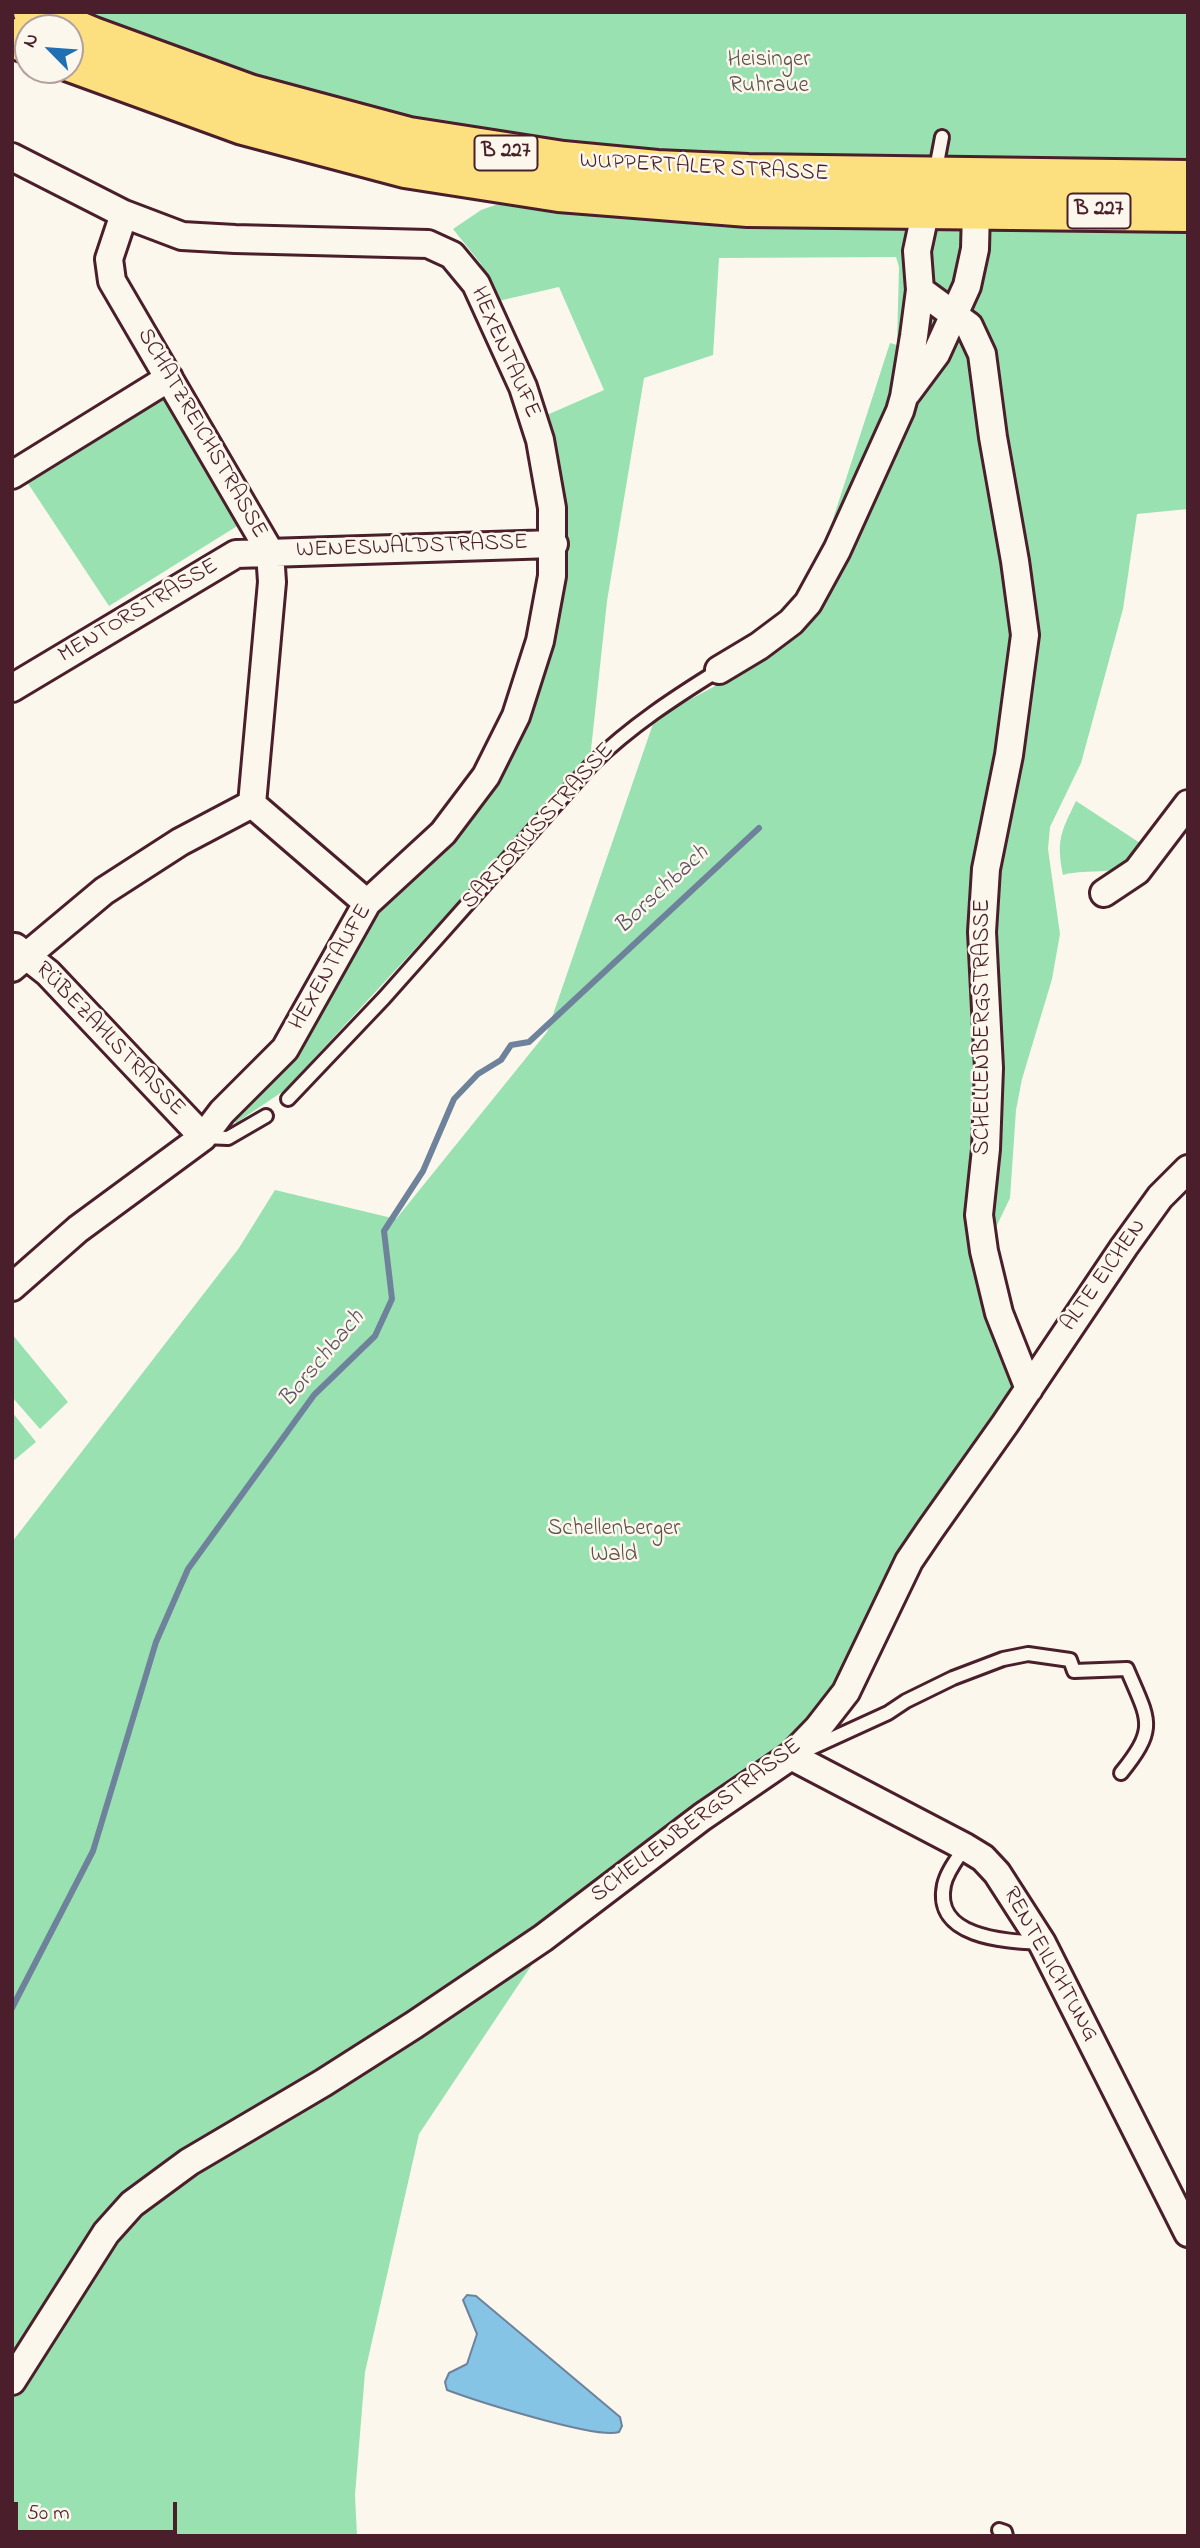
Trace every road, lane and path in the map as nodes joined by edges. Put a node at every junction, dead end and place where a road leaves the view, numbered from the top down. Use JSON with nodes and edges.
{"nodes":[{"id":1,"x":33,"y":12,"type":"edge"},
{"id":2,"x":84,"y":67,"type":"edge"},
{"id":3,"x":942,"y":137,"type":"dead end"},
{"id":4,"x":12,"y":157,"type":"edge"},
{"id":5,"x":1188,"y":180,"type":"edge"},
{"id":6,"x":939,"y":187,"type":"junction"},
{"id":7,"x":976,"y":210,"type":"junction"},
{"id":8,"x":1188,"y":212,"type":"edge"},
{"id":9,"x":124,"y":214,"type":"junction"},
{"id":10,"x":920,"y":290,"type":"junction"},
{"id":11,"x":955,"y":316,"type":"junction"},
{"id":12,"x":169,"y":378,"type":"junction"},
{"id":13,"x":904,"y":397,"type":"junction"},
{"id":14,"x":12,"y":475,"type":"edge"},
{"id":15,"x":554,"y":544,"type":"junction"},
{"id":16,"x":270,"y":552,"type":"junction"},
{"id":17,"x":719,"y":670,"type":"joint"},
{"id":18,"x":12,"y":688,"type":"edge"},
{"id":19,"x":252,"y":804,"type":"junction"},
{"id":20,"x":1188,"y":804,"type":"edge"},
{"id":21,"x":1104,"y":893,"type":"dead end"},
{"id":22,"x":367,"y":903,"type":"junction"},
{"id":23,"x":17,"y":957,"type":"edge"},
{"id":24,"x":288,"y":1099,"type":"dead end"},
{"id":25,"x":266,"y":1116,"type":"dead end"},
{"id":26,"x":203,"y":1137,"type":"junction"},
{"id":27,"x":1188,"y":1169,"type":"edge"},
{"id":28,"x":12,"y":1287,"type":"edge"},
{"id":29,"x":1029,"y":1389,"type":"junction"},
{"id":30,"x":790,"y":1756,"type":"junction"},
{"id":31,"x":1121,"y":1773,"type":"dead end"},
{"id":32,"x":965,"y":1847,"type":"junction"},
{"id":33,"x":1042,"y":1943,"type":"junction"},
{"id":34,"x":1188,"y":2233,"type":"edge"},
{"id":35,"x":12,"y":2381,"type":"edge"}],
"edges":[{"from":1,"to":6,"type":"main road","name":"WUPPERTALER STRASSE","number":"B 227"},
{"from":2,"to":6,"type":"main road","name":"WUPPERTALER STRASSE","number":"B 227"},
{"from":3,"to":6,"type":"lane"},
{"from":4,"to":9,"type":"street","name":"HEXENTAUFE"},
{"from":5,"to":6,"type":"main road","name":"WUPPERTALER STRASSE","number":"B 227"},
{"from":6,"to":7,"type":"main road","name":"WUPPERTALER STRASSE","number":"B 227"},
{"from":6,"to":10,"type":"street","name":"SARTORIUSSTRASSE"},
{"from":7,"to":8,"type":"main road","name":"WUPPERTALER STRASSE","number":"B 227"},
{"from":7,"to":11,"type":"street","name":"SARTORIUSSTRASSE"},
{"from":9,"to":12,"type":"street","name":"SCHATZREICHSTRASSE"},
{"from":9,"to":15,"type":"street","name":"HEXENTAUFE"},
{"from":10,"to":11,"type":"street","name":"SCHELLENBERGSTRASSE"},
{"from":10,"to":13,"type":"street","name":"SARTORIUSSTRASSE"},
{"from":11,"to":13,"type":"street","name":"SARTORIUSSTRASSE"},
{"from":11,"to":29,"type":"street","name":"SCHELLENBERGSTRASSE"},
{"from":12,"to":14,"type":"street"},
{"from":12,"to":16,"type":"street","name":"SCHATZREICHSTRASSE"},
{"from":13,"to":17,"type":"street","name":"SARTORIUSSTRASSE"},
{"from":15,"to":16,"type":"street","name":"WENESWALDSTRASSE"},
{"from":15,"to":22,"type":"street","name":"HEXENTAUFE"},
{"from":16,"to":18,"type":"street","name":"MENTORSTRASSE"},
{"from":16,"to":19,"type":"street","name":"SCHATZREICHSTRASSE"},
{"from":17,"to":24,"type":"lane","name":"SARTORIUSSTRASSE"},
{"from":19,"to":22,"type":"street"},
{"from":19,"to":23,"type":"street"},
{"from":20,"to":21,"type":"street"},
{"from":22,"to":26,"type":"street","name":"HEXENTAUFE"},
{"from":23,"to":26,"type":"street","name":"RÜBEZAHLSTRASSE"},
{"from":25,"to":26,"type":"lane"},
{"from":26,"to":28,"type":"street"},
{"from":27,"to":29,"type":"street","name":"ALTE EICHEN"},
{"from":29,"to":30,"type":"street","name":"SCHELLENBERGSTRASSE"},
{"from":30,"to":31,"type":"lane"},
{"from":30,"to":32,"type":"street","name":"RENTEILICHTUNG"},
{"from":30,"to":35,"type":"street","name":"SCHELLENBERGSTRASSE"},
{"from":32,"to":33,"type":"street","name":"RENTEILICHTUNG"},
{"from":32,"to":33,"type":"lane"},
{"from":33,"to":34,"type":"street","name":"RENTEILICHTUNG"}]}
